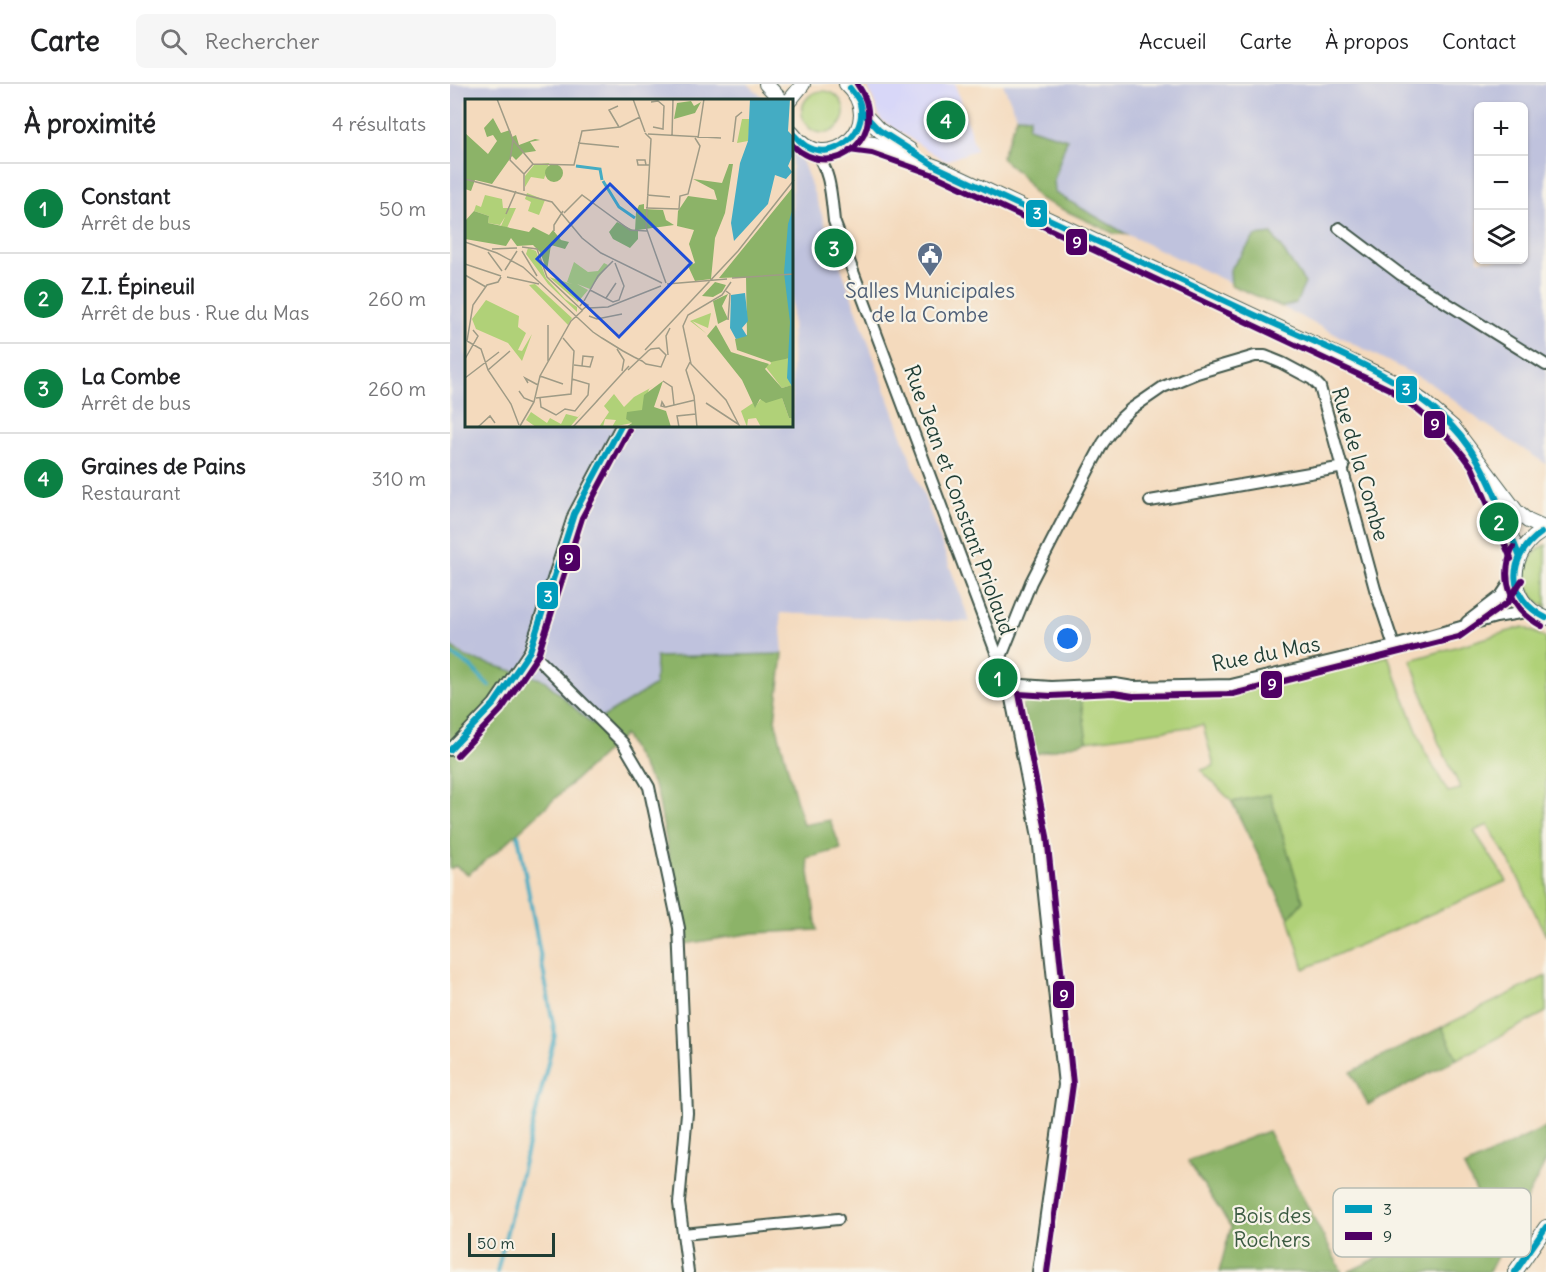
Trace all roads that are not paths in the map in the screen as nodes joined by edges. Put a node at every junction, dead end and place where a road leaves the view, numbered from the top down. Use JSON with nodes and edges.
{"nodes":[{"id":1,"x":766,"y":84,"type":"edge"},
{"id":2,"x":803,"y":84,"type":"edge"},
{"id":3,"x":846,"y":84,"type":"edge"},
{"id":4,"x":780,"y":99,"type":"edge"},
{"id":5,"x":791,"y":99,"type":"edge"},
{"id":6,"x":861,"y":111,"type":"junction"},
{"id":7,"x":794,"y":135,"type":"edge"},
{"id":8,"x":845,"y":144,"type":"junction"},
{"id":9,"x":804,"y":147,"type":"edge"},
{"id":10,"x":938,"y":167,"type":"junction"},
{"id":11,"x":829,"y":174,"type":"junction"},
{"id":12,"x":1339,"y":228,"type":"dead end"},
{"id":13,"x":1546,"y":365,"type":"edge"},
{"id":14,"x":620,"y":428,"type":"edge"},
{"id":15,"x":1480,"y":463,"type":"junction"},
{"id":16,"x":1344,"y":467,"type":"junction"},
{"id":17,"x":1150,"y":501,"type":"dead end"},
{"id":18,"x":1546,"y":530,"type":"edge"},
{"id":19,"x":1519,"y":555,"type":"junction"},
{"id":20,"x":1515,"y":575,"type":"junction"},
{"id":21,"x":1540,"y":614,"type":"edge"},
{"id":22,"x":1456,"y":629,"type":"junction"},
{"id":23,"x":1394,"y":646,"type":"junction"},
{"id":24,"x":531,"y":651,"type":"junction"},
{"id":25,"x":999,"y":662,"type":"junction"},
{"id":26,"x":1008,"y":684,"type":"junction"},
{"id":27,"x":450,"y":750,"type":"edge"},
{"id":28,"x":838,"y":1220,"type":"dead end"},
{"id":29,"x":1546,"y":1227,"type":"edge"},
{"id":30,"x":683,"y":1234,"type":"junction"},
{"id":31,"x":1531,"y":1249,"type":"edge"},
{"id":32,"x":1525,"y":1257,"type":"edge"},
{"id":33,"x":688,"y":1272,"type":"edge"},
{"id":34,"x":1038,"y":1272,"type":"edge"},
{"id":35,"x":1515,"y":1272,"type":"edge"}],
"edges":[{"from":1,"to":4,"type":"street"},
{"from":2,"to":5,"type":"street"},
{"from":3,"to":6,"type":"street"},
{"from":6,"to":8,"type":"street"},
{"from":6,"to":10,"type":"street"},
{"from":7,"to":9,"type":"street"},
{"from":8,"to":9,"type":"street"},
{"from":8,"to":10,"type":"street"},
{"from":8,"to":11,"type":"street","name":"Rue Jean et Constant Priolaud"},
{"from":9,"to":11,"type":"street","name":"Rue Jean et Constant Priolaud"},
{"from":10,"to":15,"type":"street"},
{"from":11,"to":25,"type":"street","name":"Rue Jean et Constant Priolaud"},
{"from":12,"to":13,"type":"street"},
{"from":14,"to":24,"type":"street"},
{"from":15,"to":18,"type":"street"},
{"from":15,"to":19,"type":"street"},
{"from":16,"to":17,"type":"street"},
{"from":16,"to":23,"type":"street","name":"Rue de la Combe"},
{"from":16,"to":25,"type":"street","name":"Rue de la Combe"},
{"from":18,"to":19,"type":"street"},
{"from":19,"to":20,"type":"street"},
{"from":20,"to":21,"type":"street"},
{"from":20,"to":22,"type":"street","name":"Rue du Mas"},
{"from":21,"to":22,"type":"street","name":"Rue du Mas"},
{"from":22,"to":23,"type":"street","name":"Rue du Mas"},
{"from":23,"to":26,"type":"street","name":"Rue du Mas"},
{"from":24,"to":27,"type":"street"},
{"from":24,"to":30,"type":"street"},
{"from":25,"to":26,"type":"street","name":"Rue Jean et Constant Priolaud"},
{"from":26,"to":34,"type":"street","name":"Rue Jean et Constant Priolaud"},
{"from":28,"to":30,"type":"street"},
{"from":29,"to":31,"type":"street"},
{"from":30,"to":33,"type":"street"},
{"from":32,"to":35,"type":"street"}]}
